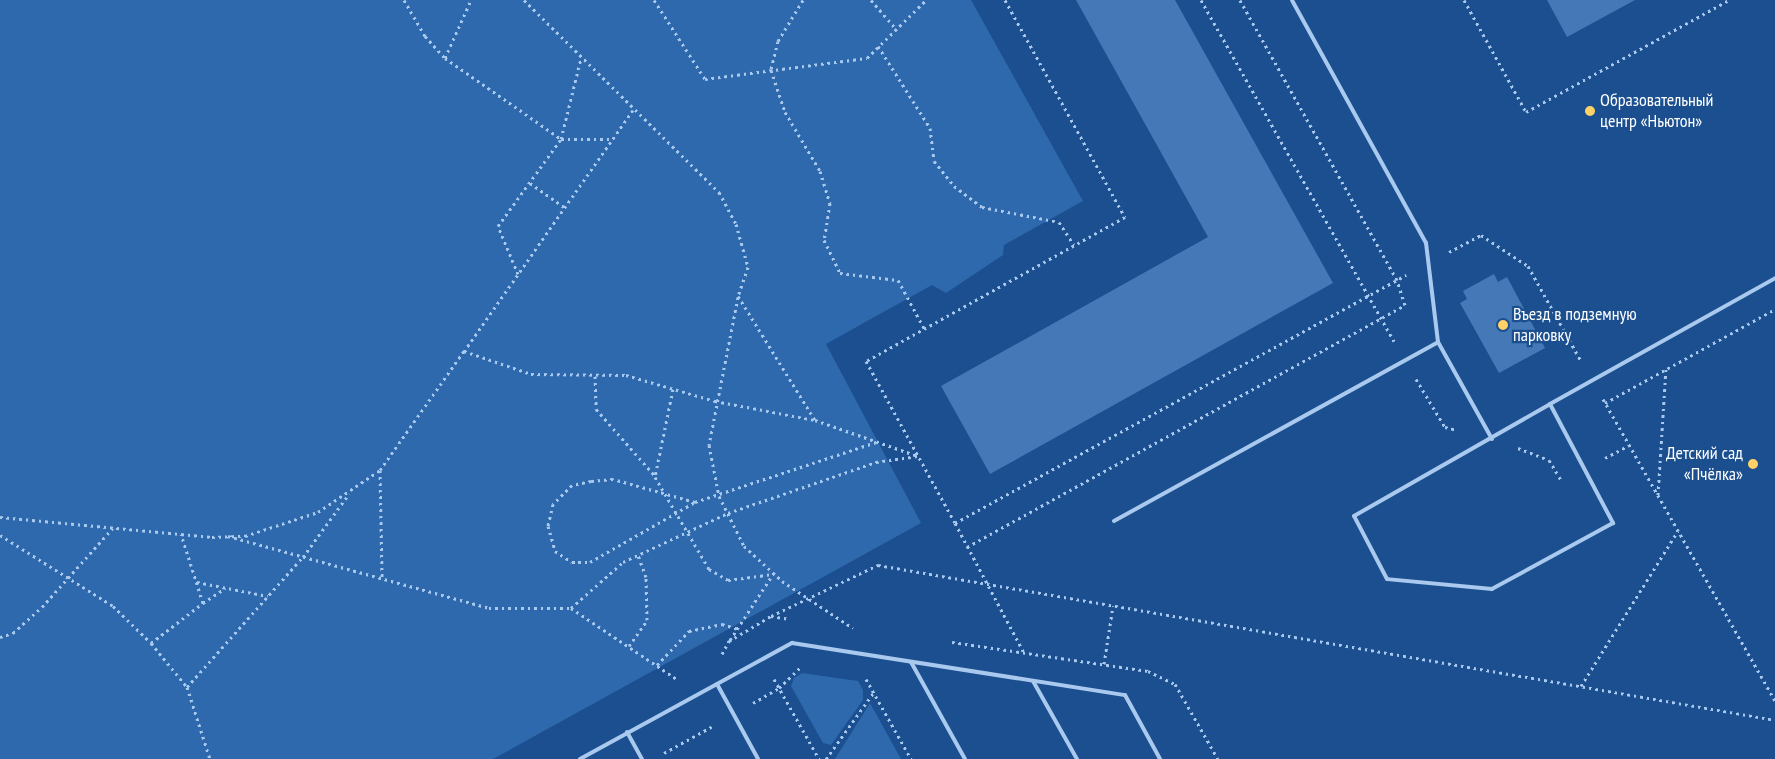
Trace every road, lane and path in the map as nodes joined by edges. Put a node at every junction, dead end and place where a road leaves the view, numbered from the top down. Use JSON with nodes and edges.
{"nodes":[{"id":1,"x":404,"y":0,"type":"edge"},
{"id":2,"x":471,"y":0,"type":"edge"},
{"id":3,"x":524,"y":0,"type":"edge"},
{"id":4,"x":654,"y":0,"type":"edge"},
{"id":5,"x":803,"y":0,"type":"edge"},
{"id":6,"x":871,"y":0,"type":"edge"},
{"id":7,"x":1005,"y":0,"type":"edge"},
{"id":8,"x":1201,"y":0,"type":"edge"},
{"id":9,"x":1240,"y":0,"type":"edge"},
{"id":10,"x":1292,"y":0,"type":"edge"},
{"id":11,"x":1464,"y":0,"type":"edge"},
{"id":12,"x":1729,"y":0,"type":"edge"},
{"id":13,"x":923,"y":1,"type":"edge"},
{"id":14,"x":895,"y":28,"type":"junction"},
{"id":15,"x":878,"y":46,"type":"junction"},
{"id":16,"x":445,"y":58,"type":"junction"},
{"id":17,"x":581,"y":58,"type":"junction"},
{"id":18,"x":771,"y":70,"type":"junction"},
{"id":19,"x":633,"y":110,"type":"junction"},
{"id":20,"x":561,"y":139,"type":"junction"},
{"id":21,"x":612,"y":139,"type":"junction"},
{"id":22,"x":530,"y":183,"type":"junction"},
{"id":23,"x":564,"y":208,"type":"junction"},
{"id":24,"x":1074,"y":245,"type":"junction"},
{"id":25,"x":1428,"y":263,"type":"junction"},
{"id":26,"x":518,"y":274,"type":"junction"},
{"id":27,"x":1775,"y":278,"type":"edge"},
{"id":28,"x":1397,"y":280,"type":"junction"},
{"id":29,"x":738,"y":296,"type":"junction"},
{"id":30,"x":1368,"y":296,"type":"junction"},
{"id":31,"x":1775,"y":309,"type":"edge"},
{"id":32,"x":1381,"y":318,"type":"junction"},
{"id":33,"x":924,"y":328,"type":"junction"},
{"id":34,"x":1438,"y":342,"type":"junction"},
{"id":35,"x":464,"y":351,"type":"junction"},
{"id":36,"x":1405,"y":360,"type":"junction"},
{"id":37,"x":1666,"y":369,"type":"junction"},
{"id":38,"x":595,"y":376,"type":"junction"},
{"id":39,"x":1592,"y":380,"type":"junction"},
{"id":40,"x":673,"y":389,"type":"junction"},
{"id":41,"x":715,"y":401,"type":"junction"},
{"id":42,"x":1605,"y":403,"type":"junction"},
{"id":43,"x":1550,"y":404,"type":"junction"},
{"id":44,"x":815,"y":420,"type":"junction"},
{"id":45,"x":1492,"y":439,"type":"junction"},
{"id":46,"x":876,"y":442,"type":"junction"},
{"id":47,"x":1629,"y":445,"type":"junction"},
{"id":48,"x":919,"y":456,"type":"junction"},
{"id":49,"x":380,"y":470,"type":"junction"},
{"id":50,"x":1585,"y":470,"type":"junction"},
{"id":51,"x":655,"y":477,"type":"junction"},
{"id":52,"x":350,"y":493,"type":"junction"},
{"id":53,"x":665,"y":494,"type":"junction"},
{"id":54,"x":719,"y":496,"type":"junction"},
{"id":55,"x":1658,"y":496,"type":"junction"},
{"id":56,"x":695,"y":502,"type":"junction"},
{"id":57,"x":676,"y":513,"type":"junction"},
{"id":58,"x":728,"y":513,"type":"junction"},
{"id":59,"x":0,"y":517,"type":"edge"},
{"id":60,"x":1114,"y":521,"type":"dead end"},
{"id":61,"x":955,"y":524,"type":"junction"},
{"id":62,"x":113,"y":528,"type":"junction"},
{"id":63,"x":1678,"y":531,"type":"junction"},
{"id":64,"x":688,"y":532,"type":"junction"},
{"id":65,"x":181,"y":534,"type":"junction"},
{"id":66,"x":0,"y":535,"type":"edge"},
{"id":67,"x":228,"y":536,"type":"junction"},
{"id":68,"x":967,"y":547,"type":"junction"},
{"id":69,"x":638,"y":555,"type":"junction"},
{"id":70,"x":303,"y":557,"type":"junction"},
{"id":71,"x":773,"y":574,"type":"junction"},
{"id":72,"x":69,"y":577,"type":"junction"},
{"id":73,"x":382,"y":579,"type":"junction"},
{"id":74,"x":197,"y":582,"type":"junction"},
{"id":75,"x":987,"y":584,"type":"junction"},
{"id":76,"x":225,"y":588,"type":"junction"},
{"id":77,"x":268,"y":596,"type":"junction"},
{"id":78,"x":808,"y":598,"type":"junction"},
{"id":79,"x":203,"y":603,"type":"junction"},
{"id":80,"x":1113,"y":606,"type":"junction"},
{"id":81,"x":571,"y":608,"type":"junction"},
{"id":82,"x":738,"y":628,"type":"junction"},
{"id":83,"x":853,"y":628,"type":"dead end"},
{"id":84,"x":0,"y":637,"type":"edge"},
{"id":85,"x":729,"y":641,"type":"junction"},
{"id":86,"x":151,"y":643,"type":"junction"},
{"id":87,"x":629,"y":646,"type":"junction"},
{"id":88,"x":1024,"y":653,"type":"dead end"},
{"id":89,"x":763,"y":659,"type":"junction"},
{"id":90,"x":911,"y":662,"type":"junction"},
{"id":91,"x":1104,"y":664,"type":"dead end"},
{"id":92,"x":657,"y":665,"type":"junction"},
{"id":93,"x":808,"y":668,"type":"dead end"},
{"id":94,"x":857,"y":675,"type":"dead end"},
{"id":95,"x":1033,"y":681,"type":"junction"},
{"id":96,"x":717,"y":684,"type":"junction"},
{"id":97,"x":187,"y":686,"type":"junction"},
{"id":98,"x":1581,"y":686,"type":"junction"},
{"id":99,"x":779,"y":688,"type":"junction"},
{"id":100,"x":874,"y":692,"type":"junction"},
{"id":101,"x":699,"y":694,"type":"junction"},
{"id":102,"x":1775,"y":700,"type":"edge"},
{"id":103,"x":733,"y":714,"type":"junction"},
{"id":104,"x":1775,"y":720,"type":"edge"},
{"id":105,"x":627,"y":732,"type":"junction"},
{"id":106,"x":662,"y":754,"type":"dead end"},
{"id":107,"x":210,"y":759,"type":"edge"},
{"id":108,"x":580,"y":759,"type":"edge"},
{"id":109,"x":642,"y":759,"type":"edge"},
{"id":110,"x":758,"y":759,"type":"edge"},
{"id":111,"x":819,"y":759,"type":"edge"},
{"id":112,"x":826,"y":759,"type":"edge"},
{"id":113,"x":911,"y":759,"type":"edge"},
{"id":114,"x":965,"y":759,"type":"edge"},
{"id":115,"x":1077,"y":759,"type":"edge"},
{"id":116,"x":1160,"y":759,"type":"edge"}],
"edges":[{"from":1,"to":16,"type":"path"},
{"from":2,"to":16,"type":"path"},
{"from":3,"to":17,"type":"path"},
{"from":4,"to":18,"type":"path"},
{"from":5,"to":18,"type":"path"},
{"from":6,"to":14,"type":"path"},
{"from":7,"to":24,"type":"path"},
{"from":8,"to":30,"type":"path"},
{"from":9,"to":28,"type":"path"},
{"from":10,"to":25,"type":"lane"},
{"from":11,"to":12,"type":"path"},
{"from":13,"to":14,"type":"path"},
{"from":14,"to":15,"type":"path"},
{"from":15,"to":18,"type":"path"},
{"from":15,"to":24,"type":"path"},
{"from":16,"to":20,"type":"path"},
{"from":17,"to":19,"type":"path"},
{"from":17,"to":20,"type":"path"},
{"from":18,"to":33,"type":"path"},
{"from":19,"to":21,"type":"path"},
{"from":19,"to":29,"type":"path"},
{"from":20,"to":21,"type":"path"},
{"from":20,"to":22,"type":"path"},
{"from":21,"to":23,"type":"path"},
{"from":22,"to":23,"type":"path"},
{"from":22,"to":26,"type":"path"},
{"from":23,"to":26,"type":"path"},
{"from":24,"to":33,"type":"path"},
{"from":25,"to":28,"type":"path"},
{"from":25,"to":34,"type":"lane"},
{"from":25,"to":39,"type":"path"},
{"from":26,"to":35,"type":"path"},
{"from":27,"to":39,"type":"lane"},
{"from":28,"to":30,"type":"path"},
{"from":28,"to":32,"type":"path"},
{"from":29,"to":41,"type":"path"},
{"from":29,"to":44,"type":"path"},
{"from":30,"to":32,"type":"path"},
{"from":30,"to":61,"type":"path"},
{"from":31,"to":37,"type":"path"},
{"from":32,"to":36,"type":"path"},
{"from":32,"to":68,"type":"path"},
{"from":33,"to":48,"type":"path"},
{"from":34,"to":36,"type":"lane"},
{"from":34,"to":45,"type":"lane"},
{"from":35,"to":38,"type":"path"},
{"from":35,"to":49,"type":"path"},
{"from":36,"to":45,"type":"path"},
{"from":36,"to":60,"type":"lane"},
{"from":37,"to":42,"type":"path"},
{"from":37,"to":55,"type":"path"},
{"from":38,"to":40,"type":"path"},
{"from":38,"to":51,"type":"path"},
{"from":39,"to":42,"type":"path"},
{"from":39,"to":43,"type":"lane"},
{"from":40,"to":41,"type":"path"},
{"from":40,"to":51,"type":"path"},
{"from":41,"to":44,"type":"path"},
{"from":41,"to":54,"type":"path"},
{"from":42,"to":47,"type":"path"},
{"from":43,"to":45,"type":"lane"},
{"from":43,"to":50,"type":"lane"},
{"from":44,"to":46,"type":"path"},
{"from":45,"to":50,"type":"path"},
{"from":45,"to":50,"type":"lane"},
{"from":46,"to":48,"type":"path"},
{"from":46,"to":54,"type":"path"},
{"from":47,"to":50,"type":"path"},
{"from":47,"to":55,"type":"path"},
{"from":48,"to":58,"type":"path"},
{"from":48,"to":61,"type":"path"},
{"from":49,"to":52,"type":"path"},
{"from":49,"to":73,"type":"path"},
{"from":51,"to":53,"type":"path"},
{"from":52,"to":67,"type":"path"},
{"from":52,"to":70,"type":"path"},
{"from":53,"to":56,"type":"path"},
{"from":53,"to":57,"type":"path"},
{"from":53,"to":57,"type":"path"},
{"from":54,"to":56,"type":"path"},
{"from":54,"to":58,"type":"path"},
{"from":55,"to":63,"type":"path"},
{"from":56,"to":57,"type":"path"},
{"from":57,"to":64,"type":"path"},
{"from":58,"to":64,"type":"path"},
{"from":58,"to":71,"type":"path"},
{"from":59,"to":62,"type":"path"},
{"from":61,"to":68,"type":"path"},
{"from":62,"to":65,"type":"path"},
{"from":62,"to":72,"type":"path"},
{"from":63,"to":98,"type":"path"},
{"from":63,"to":102,"type":"path"},
{"from":64,"to":69,"type":"path"},
{"from":64,"to":71,"type":"path"},
{"from":65,"to":67,"type":"path"},
{"from":65,"to":74,"type":"path"},
{"from":66,"to":72,"type":"path"},
{"from":67,"to":70,"type":"path"},
{"from":68,"to":75,"type":"path"},
{"from":69,"to":81,"type":"path"},
{"from":69,"to":87,"type":"path"},
{"from":70,"to":73,"type":"path"},
{"from":70,"to":77,"type":"path"},
{"from":71,"to":78,"type":"path"},
{"from":71,"to":82,"type":"path"},
{"from":72,"to":84,"type":"path"},
{"from":72,"to":86,"type":"path"},
{"from":73,"to":81,"type":"path"},
{"from":74,"to":76,"type":"path"},
{"from":74,"to":79,"type":"path"},
{"from":75,"to":78,"type":"path"},
{"from":75,"to":80,"type":"path"},
{"from":75,"to":88,"type":"path"},
{"from":76,"to":77,"type":"path"},
{"from":76,"to":79,"type":"path"},
{"from":77,"to":97,"type":"path"},
{"from":78,"to":83,"type":"path"},
{"from":78,"to":85,"type":"path"},
{"from":79,"to":86,"type":"path"},
{"from":80,"to":91,"type":"path"},
{"from":80,"to":98,"type":"path"},
{"from":81,"to":87,"type":"path"},
{"from":82,"to":85,"type":"path"},
{"from":82,"to":92,"type":"path"},
{"from":85,"to":101,"type":"path"},
{"from":86,"to":97,"type":"path"},
{"from":87,"to":92,"type":"path"},
{"from":89,"to":90,"type":"lane"},
{"from":89,"to":96,"type":"lane"},
{"from":89,"to":99,"type":"path"},
{"from":90,"to":95,"type":"lane"},
{"from":90,"to":114,"type":"lane"},
{"from":92,"to":101,"type":"path"},
{"from":93,"to":99,"type":"path"},
{"from":94,"to":100,"type":"path"},
{"from":95,"to":115,"type":"lane"},
{"from":95,"to":116,"type":"lane"},
{"from":96,"to":101,"type":"lane"},
{"from":96,"to":103,"type":"lane"},
{"from":97,"to":107,"type":"path"},
{"from":98,"to":104,"type":"path"},
{"from":99,"to":103,"type":"path"},
{"from":99,"to":111,"type":"path"},
{"from":100,"to":112,"type":"path"},
{"from":100,"to":113,"type":"path"},
{"from":101,"to":105,"type":"lane"},
{"from":103,"to":106,"type":"path"},
{"from":103,"to":110,"type":"lane"},
{"from":105,"to":108,"type":"lane"},
{"from":105,"to":109,"type":"lane"}]}
